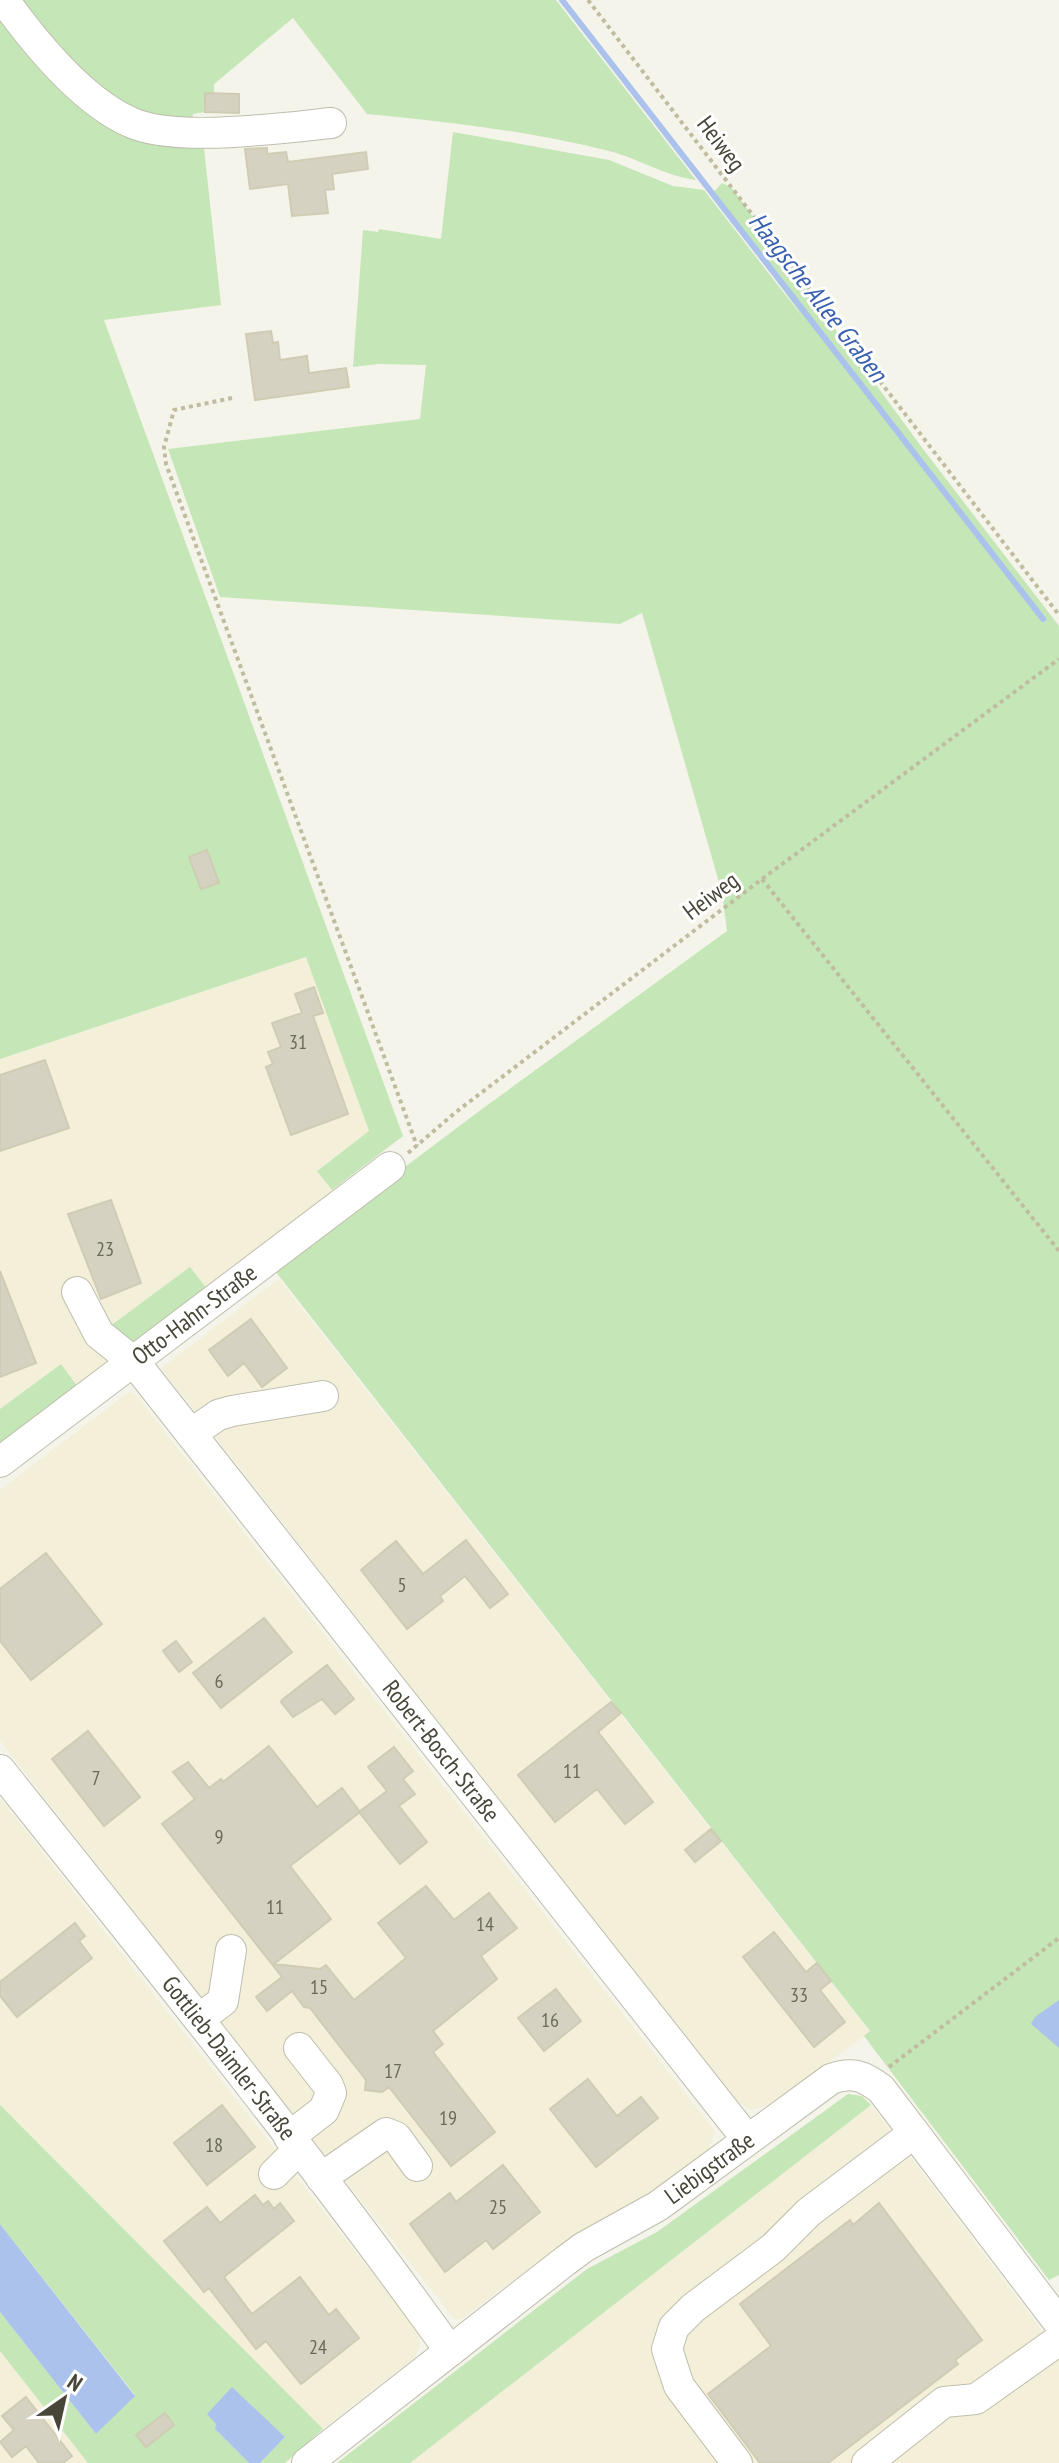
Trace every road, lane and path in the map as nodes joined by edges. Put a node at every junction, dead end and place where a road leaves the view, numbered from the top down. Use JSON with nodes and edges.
{"nodes":[{"id":1,"x":4,"y":0,"type":"edge"},
{"id":2,"x":588,"y":0,"type":"edge"},
{"id":3,"x":331,"y":123,"type":"dead end"},
{"id":4,"x":232,"y":398,"type":"dead end"},
{"id":5,"x":1059,"y":615,"type":"edge"},
{"id":6,"x":1059,"y":659,"type":"edge"},
{"id":7,"x":762,"y":879,"type":"junction"},
{"id":8,"x":417,"y":1146,"type":"junction"},
{"id":9,"x":390,"y":1167,"type":"joint"},
{"id":10,"x":1059,"y":1251,"type":"edge"},
{"id":11,"x":77,"y":1292,"type":"dead end"},
{"id":12,"x":135,"y":1363,"type":"junction"},
{"id":13,"x":323,"y":1396,"type":"dead end"},
{"id":14,"x":191,"y":1434,"type":"junction"},
{"id":15,"x":0,"y":1462,"type":"edge"},
{"id":16,"x":0,"y":1770,"type":"edge"},
{"id":17,"x":1059,"y":1938,"type":"edge"},
{"id":18,"x":231,"y":1950,"type":"dead end"},
{"id":19,"x":199,"y":2019,"type":"junction"},
{"id":20,"x":299,"y":2048,"type":"dead end"},
{"id":21,"x":871,"y":2081,"type":"junction"},
{"id":22,"x":914,"y":2133,"type":"junction"},
{"id":23,"x":747,"y":2139,"type":"junction"},
{"id":24,"x":294,"y":2143,"type":"junction"},
{"id":25,"x":417,"y":2166,"type":"dead end"},
{"id":26,"x":274,"y":2174,"type":"dead end"},
{"id":27,"x":321,"y":2178,"type":"junction"},
{"id":28,"x":1059,"y":2323,"type":"edge"},
{"id":29,"x":1059,"y":2340,"type":"edge"},
{"id":30,"x":450,"y":2351,"type":"junction"},
{"id":31,"x":307,"y":2463,"type":"edge"},
{"id":32,"x":737,"y":2463,"type":"edge"},
{"id":33,"x":867,"y":2463,"type":"edge"}],
"edges":[{"from":1,"to":3,"type":"street"},
{"from":2,"to":5,"type":"path","name":"Heiweg"},
{"from":4,"to":8,"type":"path"},
{"from":6,"to":7,"type":"path","name":"Heiweg"},
{"from":7,"to":8,"type":"path","name":"Heiweg"},
{"from":7,"to":10,"type":"path"},
{"from":8,"to":9,"type":"path","name":"Heiweg"},
{"from":9,"to":12,"type":"street","name":"Otto-Hahn-Straße"},
{"from":11,"to":12,"type":"street","name":"Robert-Bosch-Straße"},
{"from":12,"to":14,"type":"street","name":"Robert-Bosch-Straße"},
{"from":12,"to":15,"type":"street","name":"Otto-Hahn-Straße"},
{"from":13,"to":14,"type":"street"},
{"from":14,"to":23,"type":"street","name":"Robert-Bosch-Straße"},
{"from":16,"to":19,"type":"street","name":"Gottlieb-Daimler-Straße"},
{"from":17,"to":21,"type":"path"},
{"from":18,"to":19,"type":"street"},
{"from":19,"to":24,"type":"street","name":"Gottlieb-Daimler-Straße"},
{"from":20,"to":24,"type":"street"},
{"from":21,"to":22,"type":"street"},
{"from":21,"to":23,"type":"street","name":"Liebigstraße"},
{"from":22,"to":28,"type":"street"},
{"from":22,"to":32,"type":"street"},
{"from":23,"to":30,"type":"street","name":"Liebigstraße"},
{"from":24,"to":26,"type":"street"},
{"from":24,"to":27,"type":"street","name":"Gottlieb-Daimler-Straße"},
{"from":25,"to":27,"type":"street"},
{"from":27,"to":30,"type":"street","name":"Gottlieb-Daimler-Straße"},
{"from":29,"to":33,"type":"street"},
{"from":30,"to":31,"type":"street","name":"Liebigstraße"}]}
